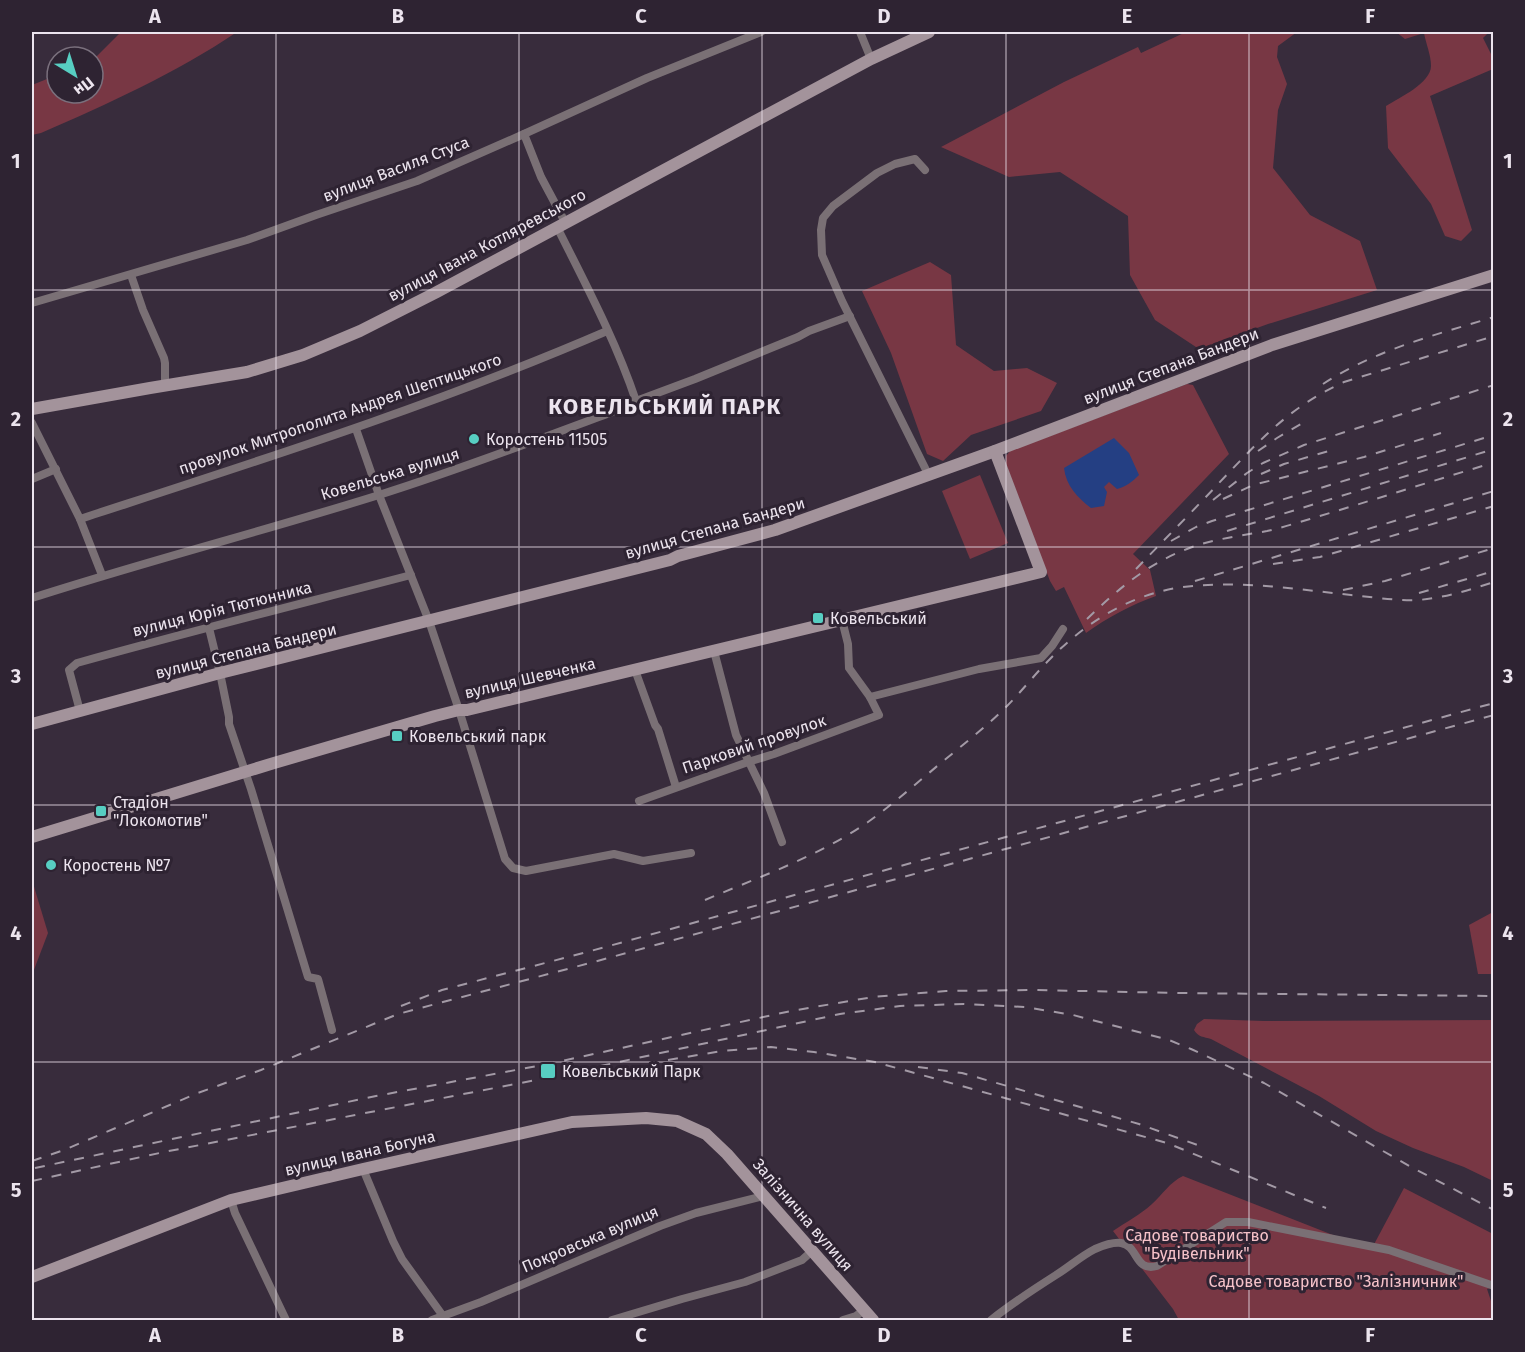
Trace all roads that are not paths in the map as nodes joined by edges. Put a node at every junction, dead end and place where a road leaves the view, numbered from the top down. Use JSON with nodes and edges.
{"nodes":[{"id":1,"x":761,"y":32,"type":"edge"},
{"id":2,"x":860,"y":32,"type":"edge"},
{"id":3,"x":929,"y":32,"type":"edge"},
{"id":4,"x":871,"y":59,"type":"junction"},
{"id":5,"x":524,"y":134,"type":"junction"},
{"id":6,"x":925,"y":170,"type":"dead end"},
{"id":7,"x":561,"y":225,"type":"junction"},
{"id":8,"x":131,"y":275,"type":"junction"},
{"id":9,"x":1494,"y":275,"type":"edge"},
{"id":10,"x":32,"y":303,"type":"edge"},
{"id":11,"x":850,"y":316,"type":"junction"},
{"id":12,"x":607,"y":331,"type":"junction"},
{"id":13,"x":165,"y":385,"type":"junction"},
{"id":14,"x":636,"y":401,"type":"junction"},
{"id":15,"x":32,"y":410,"type":"edge"},
{"id":16,"x":32,"y":423,"type":"edge"},
{"id":17,"x":356,"y":429,"type":"junction"},
{"id":18,"x":995,"y":451,"type":"junction"},
{"id":19,"x":56,"y":469,"type":"junction"},
{"id":20,"x":928,"y":474,"type":"junction"},
{"id":21,"x":32,"y":478,"type":"edge"},
{"id":22,"x":379,"y":495,"type":"junction"},
{"id":23,"x":80,"y":519,"type":"junction"},
{"id":24,"x":102,"y":575,"type":"junction"},
{"id":25,"x":411,"y":575,"type":"junction"},
{"id":26,"x":32,"y":598,"type":"edge"},
{"id":27,"x":842,"y":620,"type":"junction"},
{"id":28,"x":429,"y":621,"type":"junction"},
{"id":29,"x":209,"y":628,"type":"junction"},
{"id":30,"x":1063,"y":629,"type":"dead end"},
{"id":31,"x":714,"y":651,"type":"junction"},
{"id":32,"x":635,"y":670,"type":"junction"},
{"id":33,"x":220,"y":673,"type":"junction"},
{"id":34,"x":870,"y":697,"type":"junction"},
{"id":35,"x":459,"y":710,"type":"junction"},
{"id":36,"x":80,"y":711,"type":"junction"},
{"id":37,"x":32,"y":724,"type":"edge"},
{"id":38,"x":748,"y":762,"type":"junction"},
{"id":39,"x":245,"y":773,"type":"junction"},
{"id":40,"x":676,"y":787,"type":"junction"},
{"id":41,"x":639,"y":801,"type":"dead end"},
{"id":42,"x":32,"y":837,"type":"edge"},
{"id":43,"x":782,"y":842,"type":"dead end"},
{"id":44,"x":691,"y":853,"type":"dead end"},
{"id":45,"x":332,"y":1030,"type":"dead end"},
{"id":46,"x":706,"y":1134,"type":"joint"},
{"id":47,"x":363,"y":1169,"type":"junction"},
{"id":48,"x":764,"y":1196,"type":"junction"},
{"id":49,"x":231,"y":1200,"type":"junction"},
{"id":50,"x":812,"y":1251,"type":"junction"},
{"id":51,"x":32,"y":1277,"type":"edge"},
{"id":52,"x":1494,"y":1286,"type":"edge"},
{"id":53,"x":864,"y":1310,"type":"junction"},
{"id":54,"x":443,"y":1316,"type":"junction"},
{"id":55,"x":286,"y":1320,"type":"edge"},
{"id":56,"x":432,"y":1320,"type":"edge"},
{"id":57,"x":612,"y":1320,"type":"edge"},
{"id":58,"x":843,"y":1320,"type":"edge"},
{"id":59,"x":873,"y":1320,"type":"edge"},
{"id":60,"x":991,"y":1320,"type":"edge"}],
"edges":[{"from":1,"to":5,"type":"street","name":"вулиця Василя Стуса"},
{"from":2,"to":4,"type":"street"},
{"from":3,"to":4,"type":"street","name":"вулиця Івана Котляревського"},
{"from":4,"to":7,"type":"street","name":"вулиця Івана Котляревського"},
{"from":5,"to":7,"type":"street"},
{"from":5,"to":8,"type":"street","name":"вулиця Василя Стуса"},
{"from":6,"to":11,"type":"street"},
{"from":7,"to":12,"type":"street"},
{"from":7,"to":13,"type":"street","name":"вулиця Івана Котляревського"},
{"from":8,"to":10,"type":"street","name":"вулиця Василя Стуса"},
{"from":8,"to":13,"type":"street"},
{"from":9,"to":18,"type":"street","name":"вулиця Степана Бандери"},
{"from":11,"to":14,"type":"street","name":"Ковельська вулиця"},
{"from":11,"to":20,"type":"street"},
{"from":12,"to":14,"type":"street"},
{"from":12,"to":17,"type":"street","name":"провулок Митрополита Андрея Шептицького"},
{"from":13,"to":15,"type":"street","name":"вулиця Івана Котляревського"},
{"from":14,"to":22,"type":"street","name":"Ковельська вулиця"},
{"from":16,"to":19,"type":"street"},
{"from":17,"to":22,"type":"street"},
{"from":17,"to":23,"type":"street","name":"провулок Митрополита Андрея Шептицького"},
{"from":18,"to":20,"type":"street","name":"вулиця Степана Бандери"},
{"from":18,"to":27,"type":"street","name":"вулиця Шевченка"},
{"from":19,"to":21,"type":"street"},
{"from":19,"to":23,"type":"street"},
{"from":20,"to":28,"type":"street","name":"вулиця Степана Бандери"},
{"from":22,"to":24,"type":"street","name":"Ковельська вулиця"},
{"from":22,"to":25,"type":"street"},
{"from":23,"to":24,"type":"street"},
{"from":24,"to":26,"type":"street","name":"Ковельська вулиця"},
{"from":25,"to":28,"type":"street"},
{"from":25,"to":29,"type":"street","name":"вулиця Юрія Тютюнника"},
{"from":27,"to":31,"type":"street","name":"вулиця Шевченка"},
{"from":27,"to":34,"type":"street"},
{"from":28,"to":33,"type":"street","name":"вулиця Степана Бандери"},
{"from":28,"to":35,"type":"street"},
{"from":29,"to":33,"type":"street"},
{"from":29,"to":36,"type":"street","name":"вулиця Юрія Тютюнника"},
{"from":30,"to":34,"type":"street"},
{"from":31,"to":32,"type":"street","name":"вулиця Шевченка"},
{"from":31,"to":38,"type":"street"},
{"from":32,"to":35,"type":"street","name":"вулиця Шевченка"},
{"from":32,"to":40,"type":"street"},
{"from":33,"to":36,"type":"street","name":"вулиця Степана Бандери"},
{"from":33,"to":39,"type":"street"},
{"from":34,"to":38,"type":"street","name":"Парковий провулок"},
{"from":35,"to":39,"type":"street","name":"вулиця Шевченка"},
{"from":35,"to":44,"type":"street"},
{"from":36,"to":37,"type":"street","name":"вулиця Степана Бандери"},
{"from":38,"to":40,"type":"street","name":"Парковий провулок"},
{"from":38,"to":43,"type":"street"},
{"from":39,"to":42,"type":"street","name":"вулиця Шевченка"},
{"from":39,"to":45,"type":"street"},
{"from":40,"to":41,"type":"street","name":"Парковий провулок"},
{"from":46,"to":47,"type":"street","name":"вулиця Івана Богуна"},
{"from":46,"to":48,"type":"street","name":"Залізнична вулиця"},
{"from":47,"to":49,"type":"street","name":"вулиця Івана Богуна"},
{"from":47,"to":54,"type":"street"},
{"from":48,"to":50,"type":"street","name":"Залізнична вулиця"},
{"from":48,"to":54,"type":"street","name":"Покровська вулиця"},
{"from":49,"to":51,"type":"street","name":"вулиця Івана Богуна"},
{"from":49,"to":55,"type":"street"},
{"from":50,"to":53,"type":"street","name":"Залізнична вулиця"},
{"from":50,"to":57,"type":"street"},
{"from":52,"to":60,"type":"street"},
{"from":53,"to":58,"type":"street"},
{"from":53,"to":59,"type":"street","name":"Залізнична вулиця"},
{"from":54,"to":56,"type":"street","name":"Покровська вулиця"}]}
